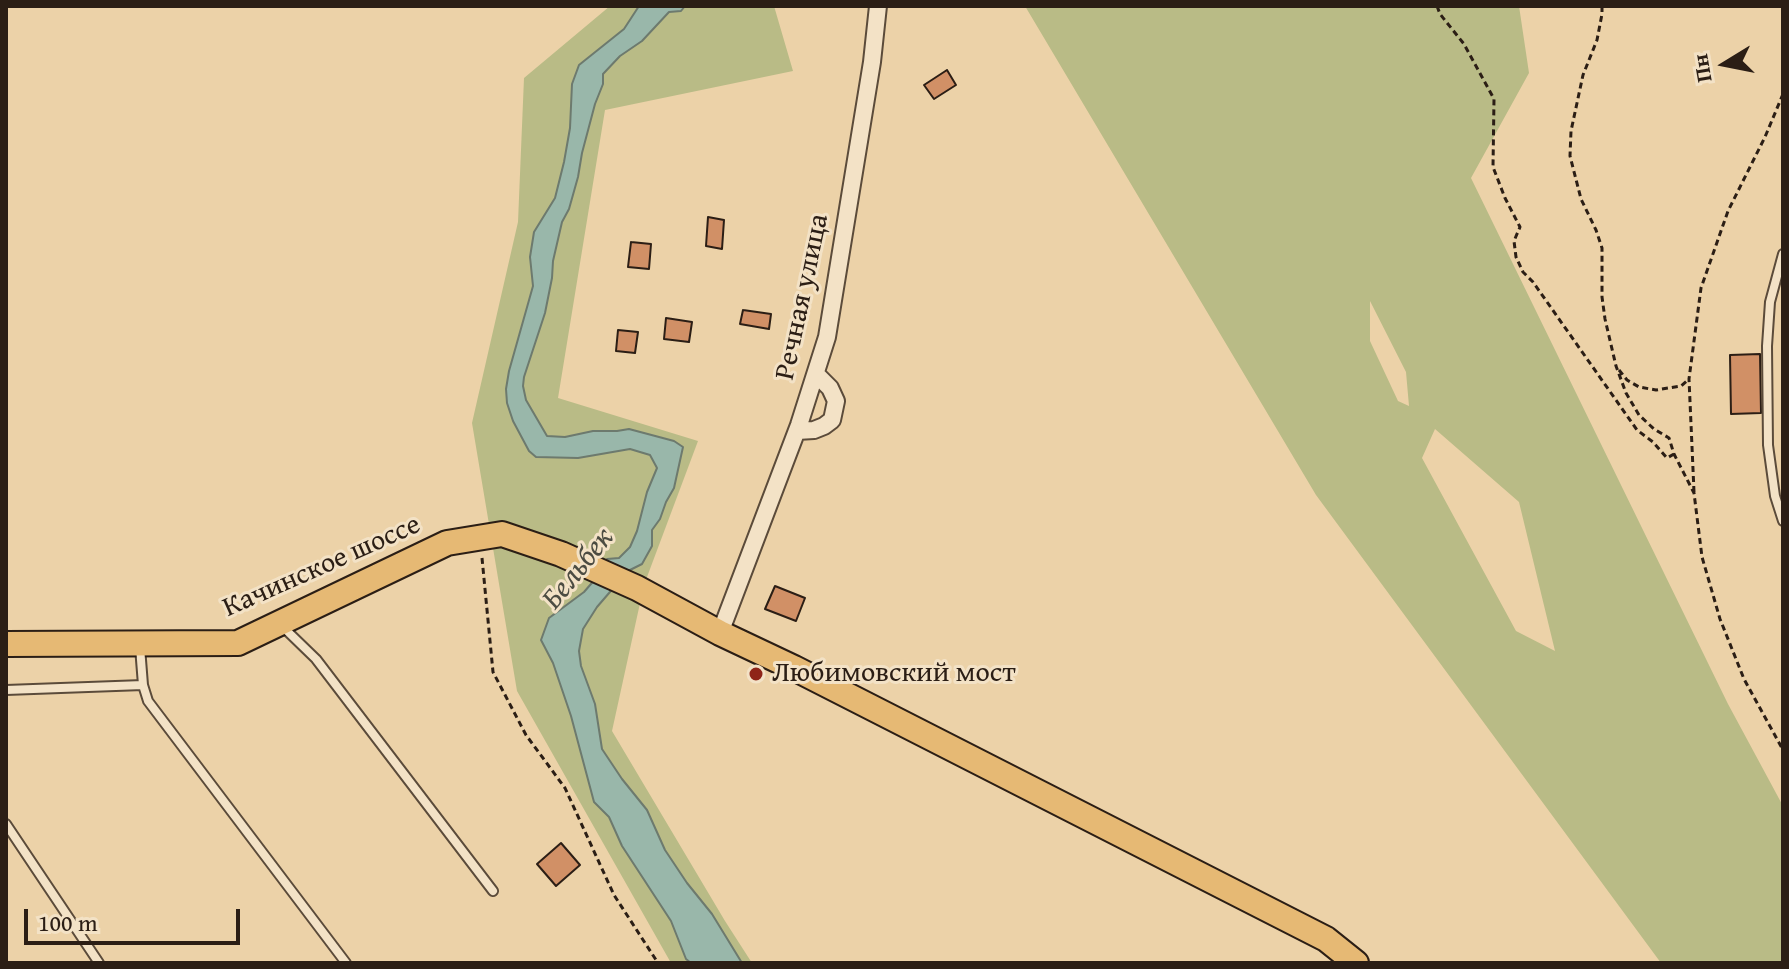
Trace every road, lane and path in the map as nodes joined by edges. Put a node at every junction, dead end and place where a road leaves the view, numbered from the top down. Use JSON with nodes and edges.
{"nodes":[{"id":1,"x":878,"y":6,"type":"edge"},
{"id":2,"x":1437,"y":6,"type":"edge"},
{"id":3,"x":1602,"y":6,"type":"edge"},
{"id":4,"x":1783,"y":94,"type":"edge"},
{"id":5,"x":1783,"y":254,"type":"edge"},
{"id":6,"x":1616,"y":366,"type":"junction"},
{"id":7,"x":816,"y":374,"type":"junction"},
{"id":8,"x":1689,"y":379,"type":"junction"},
{"id":9,"x":797,"y":431,"type":"junction"},
{"id":10,"x":1674,"y":454,"type":"junction"},
{"id":11,"x":1694,"y":493,"type":"junction"},
{"id":12,"x":1783,"y":521,"type":"edge"},
{"id":13,"x":479,"y":538,"type":"junction"},
{"id":14,"x":279,"y":624,"type":"junction"},
{"id":15,"x":720,"y":633,"type":"junction"},
{"id":16,"x":140,"y":643,"type":"junction"},
{"id":17,"x":6,"y":644,"type":"edge"},
{"id":18,"x":143,"y":685,"type":"junction"},
{"id":19,"x":6,"y":690,"type":"edge"},
{"id":20,"x":1783,"y":750,"type":"edge"},
{"id":21,"x":6,"y":824,"type":"edge"},
{"id":22,"x":493,"y":891,"type":"dead end"},
{"id":23,"x":99,"y":963,"type":"edge"},
{"id":24,"x":346,"y":963,"type":"edge"},
{"id":25,"x":658,"y":963,"type":"edge"},
{"id":26,"x":1356,"y":963,"type":"edge"}],
"edges":[{"from":1,"to":7,"type":"street","name":"Речная улица"},
{"from":2,"to":10,"type":"path"},
{"from":3,"to":6,"type":"path"},
{"from":4,"to":8,"type":"path"},
{"from":5,"to":12,"type":"lane"},
{"from":6,"to":8,"type":"path"},
{"from":6,"to":10,"type":"path"},
{"from":7,"to":9,"type":"street","name":"Речная улица"},
{"from":7,"to":9,"type":"street"},
{"from":8,"to":11,"type":"path"},
{"from":9,"to":15,"type":"street","name":"Речная улица"},
{"from":10,"to":11,"type":"path"},
{"from":11,"to":20,"type":"path"},
{"from":13,"to":14,"type":"main road","name":"Качинское шоссе"},
{"from":13,"to":15,"type":"main road","name":"Качинское шоссе"},
{"from":13,"to":25,"type":"path"},
{"from":14,"to":16,"type":"main road","name":"Качинское шоссе"},
{"from":14,"to":22,"type":"lane"},
{"from":15,"to":26,"type":"main road","name":"Качинское шоссе"},
{"from":16,"to":17,"type":"main road","name":"Качинское шоссе"},
{"from":16,"to":18,"type":"lane"},
{"from":18,"to":19,"type":"lane"},
{"from":18,"to":24,"type":"lane"},
{"from":21,"to":23,"type":"lane"}]}
